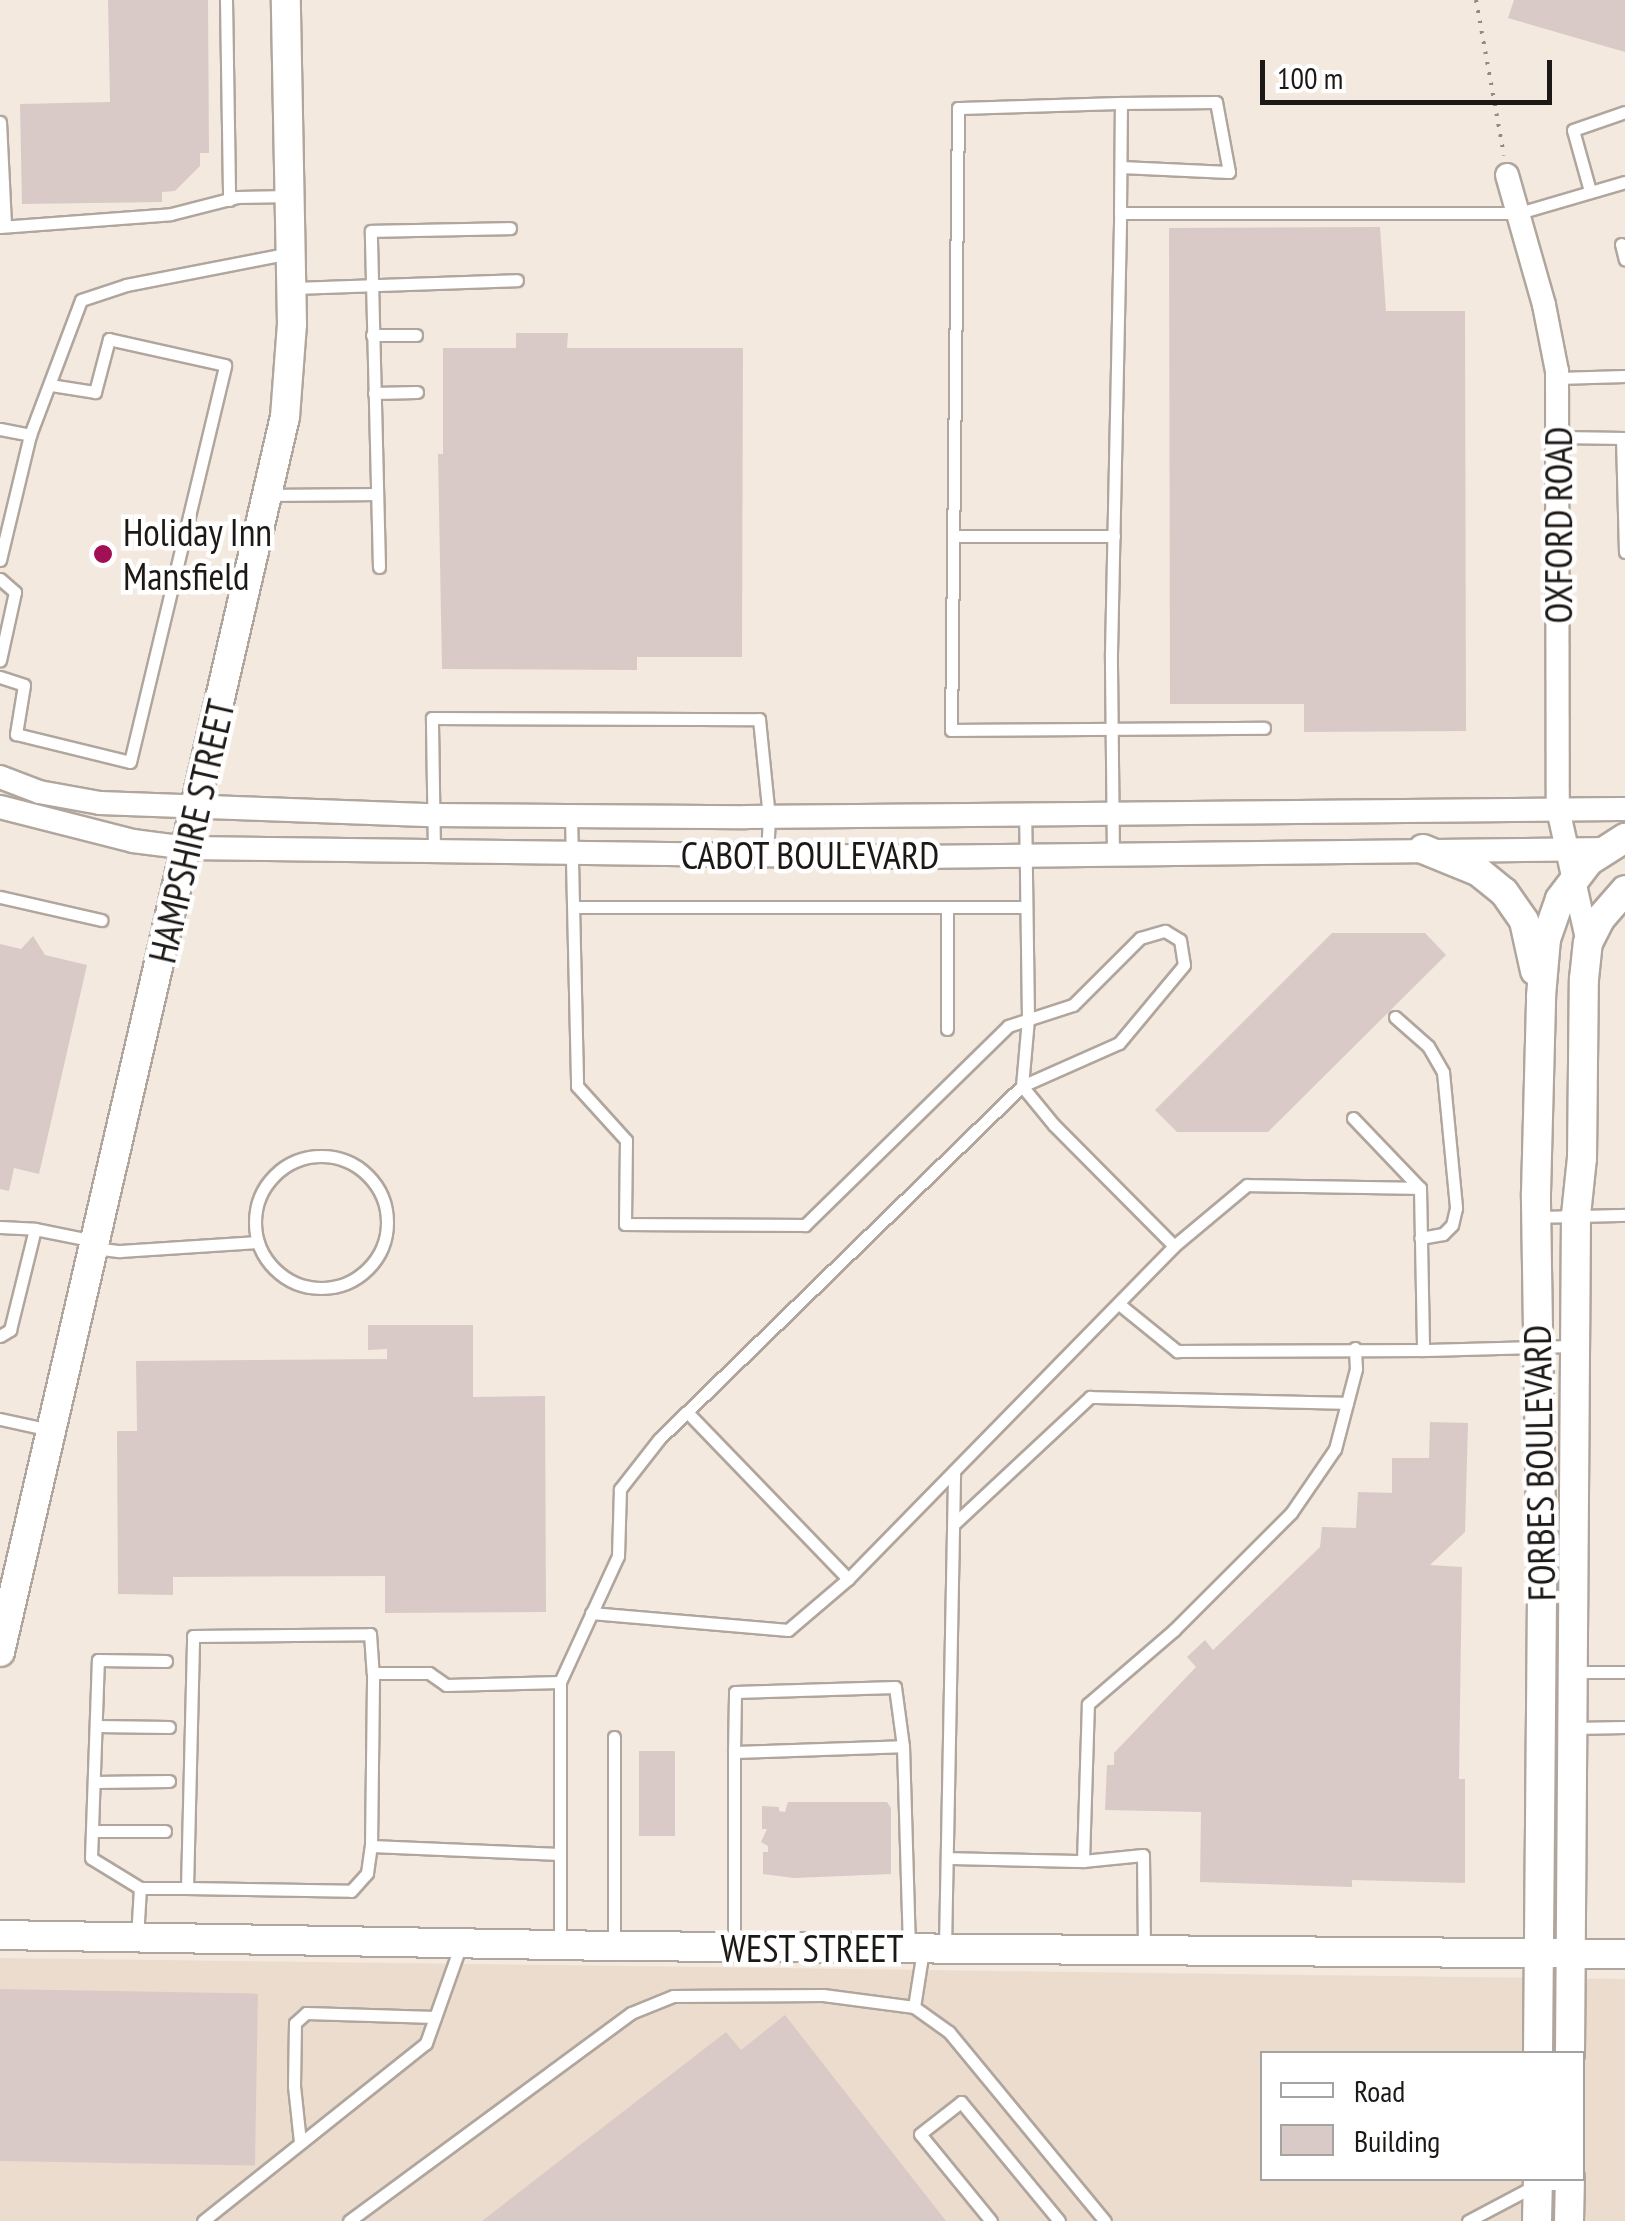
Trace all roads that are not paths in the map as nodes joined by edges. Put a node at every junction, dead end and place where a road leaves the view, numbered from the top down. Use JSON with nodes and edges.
{"nodes":[{"id":1,"x":226,"y":0,"type":"edge"},
{"id":2,"x":286,"y":0,"type":"edge"},
{"id":3,"x":1122,"y":103,"type":"junction"},
{"id":4,"x":1625,"y":112,"type":"edge"},
{"id":5,"x":0,"y":122,"type":"edge"},
{"id":6,"x":1121,"y":168,"type":"junction"},
{"id":7,"x":1508,"y":175,"type":"road end"},
{"id":8,"x":1625,"y":182,"type":"edge"},
{"id":9,"x":1590,"y":192,"type":"junction"},
{"id":10,"x":290,"y":196,"type":"junction"},
{"id":11,"x":229,"y":200,"type":"junction"},
{"id":12,"x":1120,"y":213,"type":"junction"},
{"id":13,"x":1518,"y":213,"type":"junction"},
{"id":14,"x":2,"y":226,"type":"edge"},
{"id":15,"x":510,"y":228,"type":"dead end"},
{"id":16,"x":1621,"y":244,"type":"dead end"},
{"id":17,"x":291,"y":253,"type":"junction"},
{"id":18,"x":1625,"y":260,"type":"edge"},
{"id":19,"x":516,"y":280,"type":"dead end"},
{"id":20,"x":373,"y":282,"type":"junction"},
{"id":21,"x":292,"y":288,"type":"junction"},
{"id":22,"x":372,"y":334,"type":"junction"},
{"id":23,"x":416,"y":336,"type":"dead end"},
{"id":24,"x":1625,"y":376,"type":"edge"},
{"id":25,"x":1557,"y":378,"type":"junction"},
{"id":26,"x":52,"y":386,"type":"junction"},
{"id":27,"x":417,"y":392,"type":"dead end"},
{"id":28,"x":374,"y":393,"type":"junction"},
{"id":29,"x":0,"y":430,"type":"edge"},
{"id":30,"x":30,"y":435,"type":"junction"},
{"id":31,"x":1559,"y":437,"type":"junction"},
{"id":32,"x":1624,"y":438,"type":"edge"},
{"id":33,"x":376,"y":494,"type":"junction"},
{"id":34,"x":269,"y":495,"type":"junction"},
{"id":35,"x":954,"y":536,"type":"junction"},
{"id":36,"x":1114,"y":536,"type":"junction"},
{"id":37,"x":1625,"y":552,"type":"edge"},
{"id":38,"x":0,"y":560,"type":"edge"},
{"id":39,"x":378,"y":566,"type":"dead end"},
{"id":40,"x":0,"y":579,"type":"edge"},
{"id":41,"x":0,"y":660,"type":"edge"},
{"id":42,"x":0,"y":677,"type":"edge"},
{"id":43,"x":1264,"y":728,"type":"dead end"},
{"id":44,"x":1111,"y":731,"type":"junction"},
{"id":45,"x":3,"y":783,"type":"edge"},
{"id":46,"x":0,"y":807,"type":"edge"},
{"id":47,"x":196,"y":808,"type":"junction"},
{"id":48,"x":1558,"y":809,"type":"junction"},
{"id":49,"x":1625,"y":809,"type":"edge"},
{"id":50,"x":1025,"y":812,"type":"junction"},
{"id":51,"x":1112,"y":812,"type":"junction"},
{"id":52,"x":432,"y":815,"type":"junction"},
{"id":53,"x":572,"y":816,"type":"junction"},
{"id":54,"x":769,"y":817,"type":"junction"},
{"id":55,"x":1619,"y":846,"type":"edge"},
{"id":56,"x":187,"y":848,"type":"junction"},
{"id":57,"x":1566,"y":848,"type":"junction"},
{"id":58,"x":1424,"y":849,"type":"junction"},
{"id":59,"x":434,"y":851,"type":"junction"},
{"id":60,"x":574,"y":853,"type":"junction"},
{"id":61,"x":767,"y":856,"type":"junction"},
{"id":62,"x":1025,"y":856,"type":"junction"},
{"id":63,"x":1113,"y":856,"type":"junction"},
{"id":64,"x":1572,"y":880,"type":"junction"},
{"id":65,"x":1625,"y":890,"type":"edge"},
{"id":66,"x":0,"y":897,"type":"edge"},
{"id":67,"x":575,"y":906,"type":"junction"},
{"id":68,"x":946,"y":907,"type":"junction"},
{"id":69,"x":1026,"y":907,"type":"junction"},
{"id":70,"x":101,"y":920,"type":"dead end"},
{"id":71,"x":1588,"y":944,"type":"junction"},
{"id":72,"x":1541,"y":996,"type":"junction"},
{"id":73,"x":1395,"y":1016,"type":"dead end"},
{"id":74,"x":1028,"y":1018,"type":"junction"},
{"id":75,"x":947,"y":1029,"type":"dead end"},
{"id":76,"x":1022,"y":1086,"type":"junction"},
{"id":77,"x":1353,"y":1118,"type":"dead end"},
{"id":78,"x":1420,"y":1188,"type":"junction"},
{"id":79,"x":1625,"y":1214,"type":"edge"},
{"id":80,"x":1576,"y":1215,"type":"junction"},
{"id":81,"x":1536,"y":1217,"type":"junction"},
{"id":82,"x":0,"y":1227,"type":"edge"},
{"id":83,"x":35,"y":1229,"type":"junction"},
{"id":84,"x":1420,"y":1238,"type":"junction"},
{"id":85,"x":258,"y":1242,"type":"junction"},
{"id":86,"x":95,"y":1245,"type":"junction"},
{"id":87,"x":1174,"y":1246,"type":"junction"},
{"id":88,"x":1119,"y":1304,"type":"junction"},
{"id":89,"x":0,"y":1336,"type":"edge"},
{"id":90,"x":1538,"y":1344,"type":"junction"},
{"id":91,"x":1576,"y":1346,"type":"junction"},
{"id":92,"x":1355,"y":1348,"type":"junction"},
{"id":93,"x":1423,"y":1350,"type":"junction"},
{"id":94,"x":1348,"y":1403,"type":"junction"},
{"id":95,"x":686,"y":1412,"type":"junction"},
{"id":96,"x":0,"y":1419,"type":"edge"},
{"id":97,"x":52,"y":1430,"type":"junction"},
{"id":98,"x":954,"y":1471,"type":"junction"},
{"id":99,"x":955,"y":1523,"type":"junction"},
{"id":100,"x":848,"y":1579,"type":"junction"},
{"id":101,"x":591,"y":1613,"type":"junction"},
{"id":102,"x":0,"y":1652,"type":"edge"},
{"id":103,"x":166,"y":1661,"type":"dead end"},
{"id":104,"x":1571,"y":1672,"type":"junction"},
{"id":105,"x":1625,"y":1672,"type":"edge"},
{"id":106,"x":373,"y":1674,"type":"junction"},
{"id":107,"x":560,"y":1682,"type":"junction"},
{"id":108,"x":1540,"y":1709,"type":"junction"},
{"id":109,"x":1571,"y":1719,"type":"junction"},
{"id":110,"x":96,"y":1726,"type":"junction"},
{"id":111,"x":1625,"y":1727,"type":"edge"},
{"id":112,"x":170,"y":1728,"type":"dead end"},
{"id":113,"x":614,"y":1738,"type":"dead end"},
{"id":114,"x":903,"y":1746,"type":"junction"},
{"id":115,"x":734,"y":1752,"type":"junction"},
{"id":116,"x":168,"y":1781,"type":"dead end"},
{"id":117,"x":94,"y":1782,"type":"junction"},
{"id":118,"x":92,"y":1830,"type":"junction"},
{"id":119,"x":164,"y":1831,"type":"dead end"},
{"id":120,"x":371,"y":1846,"type":"junction"},
{"id":121,"x":560,"y":1854,"type":"junction"},
{"id":122,"x":947,"y":1858,"type":"junction"},
{"id":123,"x":1083,"y":1861,"type":"junction"},
{"id":124,"x":140,"y":1888,"type":"junction"},
{"id":125,"x":188,"y":1888,"type":"junction"},
{"id":126,"x":0,"y":1935,"type":"edge"},
{"id":127,"x":137,"y":1940,"type":"junction"},
{"id":128,"x":461,"y":1944,"type":"junction"},
{"id":129,"x":560,"y":1945,"type":"junction"},
{"id":130,"x":614,"y":1946,"type":"junction"},
{"id":131,"x":734,"y":1947,"type":"junction"},
{"id":132,"x":925,"y":1949,"type":"junction"},
{"id":133,"x":1144,"y":1950,"type":"junction"},
{"id":134,"x":1570,"y":1953,"type":"junction"},
{"id":135,"x":1539,"y":1954,"type":"junction"},
{"id":136,"x":1625,"y":1954,"type":"edge"},
{"id":137,"x":914,"y":2007,"type":"junction"},
{"id":138,"x":435,"y":2018,"type":"junction"},
{"id":139,"x":1538,"y":2051,"type":"edge"},
{"id":140,"x":1570,"y":2051,"type":"edge"},
{"id":141,"x":300,"y":2142,"type":"junction"},
{"id":142,"x":1538,"y":2181,"type":"edge"},
{"id":143,"x":1570,"y":2181,"type":"edge"},
{"id":144,"x":203,"y":2221,"type":"edge"},
{"id":145,"x":349,"y":2221,"type":"edge"},
{"id":146,"x":991,"y":2221,"type":"edge"},
{"id":147,"x":1059,"y":2221,"type":"edge"},
{"id":148,"x":1105,"y":2221,"type":"edge"},
{"id":149,"x":1468,"y":2221,"type":"edge"},
{"id":150,"x":1538,"y":2221,"type":"edge"},
{"id":151,"x":1570,"y":2221,"type":"edge"}],
"edges":[{"from":1,"to":11,"type":"lane"},
{"from":2,"to":10,"type":"street","name":"HAMPSHIRE STREET"},
{"from":3,"to":6,"type":"lane"},
{"from":3,"to":6,"type":"lane"},
{"from":3,"to":35,"type":"lane"},
{"from":4,"to":9,"type":"lane"},
{"from":5,"to":14,"type":"lane"},
{"from":6,"to":12,"type":"lane"},
{"from":7,"to":13,"type":"street","name":"OXFORD ROAD"},
{"from":8,"to":9,"type":"lane"},
{"from":9,"to":13,"type":"lane"},
{"from":10,"to":11,"type":"lane"},
{"from":10,"to":17,"type":"street","name":"HAMPSHIRE STREET"},
{"from":11,"to":14,"type":"lane"},
{"from":12,"to":13,"type":"lane"},
{"from":12,"to":36,"type":"lane"},
{"from":13,"to":25,"type":"street","name":"OXFORD ROAD"},
{"from":15,"to":20,"type":"lane"},
{"from":16,"to":18,"type":"lane"},
{"from":17,"to":21,"type":"street","name":"HAMPSHIRE STREET"},
{"from":17,"to":26,"type":"lane"},
{"from":19,"to":20,"type":"lane"},
{"from":20,"to":21,"type":"lane"},
{"from":20,"to":22,"type":"lane"},
{"from":21,"to":34,"type":"street","name":"HAMPSHIRE STREET"},
{"from":22,"to":23,"type":"lane"},
{"from":22,"to":28,"type":"lane"},
{"from":24,"to":25,"type":"lane"},
{"from":25,"to":31,"type":"street","name":"OXFORD ROAD"},
{"from":26,"to":30,"type":"lane"},
{"from":26,"to":42,"type":"lane"},
{"from":27,"to":28,"type":"lane"},
{"from":28,"to":33,"type":"lane"},
{"from":29,"to":30,"type":"lane"},
{"from":30,"to":38,"type":"lane"},
{"from":31,"to":32,"type":"lane"},
{"from":31,"to":48,"type":"street","name":"OXFORD ROAD"},
{"from":32,"to":37,"type":"lane"},
{"from":33,"to":34,"type":"lane"},
{"from":33,"to":39,"type":"lane"},
{"from":34,"to":47,"type":"street","name":"HAMPSHIRE STREET"},
{"from":35,"to":36,"type":"lane"},
{"from":35,"to":44,"type":"lane"},
{"from":36,"to":44,"type":"lane"},
{"from":40,"to":41,"type":"lane"},
{"from":43,"to":44,"type":"lane"},
{"from":44,"to":51,"type":"lane"},
{"from":45,"to":47,"type":"street","name":"CABOT BOULEVARD"},
{"from":46,"to":56,"type":"street","name":"CABOT BOULEVARD"},
{"from":47,"to":52,"type":"street","name":"CABOT BOULEVARD"},
{"from":47,"to":56,"type":"street","name":"HAMPSHIRE STREET"},
{"from":48,"to":49,"type":"street","name":"CABOT BOULEVARD"},
{"from":48,"to":51,"type":"street","name":"CABOT BOULEVARD"},
{"from":48,"to":57,"type":"street","name":"OXFORD ROAD"},
{"from":50,"to":51,"type":"street","name":"CABOT BOULEVARD"},
{"from":50,"to":54,"type":"street","name":"CABOT BOULEVARD"},
{"from":50,"to":62,"type":"lane"},
{"from":51,"to":63,"type":"lane"},
{"from":52,"to":53,"type":"street","name":"CABOT BOULEVARD"},
{"from":52,"to":54,"type":"lane"},
{"from":52,"to":59,"type":"lane"},
{"from":53,"to":54,"type":"street","name":"CABOT BOULEVARD"},
{"from":53,"to":60,"type":"lane"},
{"from":54,"to":61,"type":"lane"},
{"from":55,"to":57,"type":"street","name":"CABOT BOULEVARD"},
{"from":55,"to":64,"type":"street","name":"FORBES BOULEVARD"},
{"from":56,"to":59,"type":"street","name":"CABOT BOULEVARD"},
{"from":56,"to":86,"type":"street","name":"HAMPSHIRE STREET"},
{"from":57,"to":58,"type":"street","name":"CABOT BOULEVARD"},
{"from":57,"to":64,"type":"street","name":"OXFORD ROAD"},
{"from":58,"to":63,"type":"street","name":"CABOT BOULEVARD"},
{"from":58,"to":72,"type":"street"},
{"from":59,"to":60,"type":"street","name":"CABOT BOULEVARD"},
{"from":60,"to":61,"type":"street","name":"CABOT BOULEVARD"},
{"from":60,"to":67,"type":"lane"},
{"from":61,"to":62,"type":"street","name":"CABOT BOULEVARD"},
{"from":62,"to":63,"type":"street","name":"CABOT BOULEVARD"},
{"from":62,"to":69,"type":"lane"},
{"from":64,"to":71,"type":"street","name":"FORBES BOULEVARD"},
{"from":64,"to":72,"type":"street","name":"FORBES BOULEVARD"},
{"from":65,"to":71,"type":"street"},
{"from":66,"to":70,"type":"lane"},
{"from":67,"to":68,"type":"lane"},
{"from":67,"to":74,"type":"lane"},
{"from":68,"to":69,"type":"lane"},
{"from":68,"to":75,"type":"lane"},
{"from":69,"to":74,"type":"lane"},
{"from":71,"to":80,"type":"street","name":"FORBES BOULEVARD"},
{"from":72,"to":81,"type":"street","name":"FORBES BOULEVARD"},
{"from":73,"to":84,"type":"lane"},
{"from":74,"to":76,"type":"lane"},
{"from":74,"to":76,"type":"lane"},
{"from":76,"to":87,"type":"lane"},
{"from":76,"to":95,"type":"lane"},
{"from":77,"to":78,"type":"lane"},
{"from":78,"to":84,"type":"lane"},
{"from":78,"to":87,"type":"lane"},
{"from":79,"to":80,"type":"lane"},
{"from":80,"to":81,"type":"lane"},
{"from":80,"to":91,"type":"street","name":"FORBES BOULEVARD"},
{"from":81,"to":90,"type":"street","name":"FORBES BOULEVARD"},
{"from":82,"to":83,"type":"lane"},
{"from":83,"to":86,"type":"lane"},
{"from":83,"to":89,"type":"lane"},
{"from":84,"to":93,"type":"lane"},
{"from":85,"to":85,"type":"lane"},
{"from":85,"to":86,"type":"lane"},
{"from":86,"to":97,"type":"street","name":"HAMPSHIRE STREET"},
{"from":87,"to":88,"type":"lane"},
{"from":88,"to":92,"type":"lane"},
{"from":88,"to":98,"type":"lane"},
{"from":90,"to":91,"type":"lane"},
{"from":90,"to":93,"type":"lane"},
{"from":90,"to":108,"type":"street","name":"FORBES BOULEVARD"},
{"from":91,"to":104,"type":"street","name":"FORBES BOULEVARD"},
{"from":92,"to":93,"type":"lane"},
{"from":92,"to":94,"type":"lane"},
{"from":94,"to":99,"type":"lane"},
{"from":94,"to":123,"type":"lane"},
{"from":95,"to":100,"type":"lane"},
{"from":95,"to":101,"type":"lane"},
{"from":96,"to":97,"type":"lane"},
{"from":97,"to":102,"type":"street","name":"HAMPSHIRE STREET"},
{"from":98,"to":99,"type":"lane"},
{"from":98,"to":100,"type":"lane"},
{"from":99,"to":122,"type":"lane"},
{"from":100,"to":101,"type":"lane"},
{"from":101,"to":107,"type":"lane"},
{"from":103,"to":110,"type":"lane"},
{"from":104,"to":105,"type":"lane"},
{"from":104,"to":109,"type":"street","name":"FORBES BOULEVARD"},
{"from":106,"to":107,"type":"lane"},
{"from":106,"to":120,"type":"lane"},
{"from":106,"to":125,"type":"lane"},
{"from":107,"to":121,"type":"lane"},
{"from":108,"to":109,"type":"lane"},
{"from":108,"to":135,"type":"street","name":"FORBES BOULEVARD"},
{"from":109,"to":111,"type":"lane"},
{"from":109,"to":134,"type":"street","name":"FORBES BOULEVARD"},
{"from":110,"to":112,"type":"lane"},
{"from":110,"to":117,"type":"lane"},
{"from":113,"to":130,"type":"lane"},
{"from":114,"to":115,"type":"lane"},
{"from":114,"to":115,"type":"lane"},
{"from":114,"to":132,"type":"lane"},
{"from":115,"to":131,"type":"lane"},
{"from":116,"to":117,"type":"lane"},
{"from":117,"to":118,"type":"lane"},
{"from":118,"to":119,"type":"lane"},
{"from":118,"to":124,"type":"lane"},
{"from":120,"to":121,"type":"lane"},
{"from":120,"to":125,"type":"lane"},
{"from":121,"to":129,"type":"lane"},
{"from":122,"to":123,"type":"lane"},
{"from":122,"to":132,"type":"lane"},
{"from":123,"to":133,"type":"lane"},
{"from":124,"to":125,"type":"lane"},
{"from":124,"to":127,"type":"lane"},
{"from":126,"to":127,"type":"street","name":"WEST STREET"},
{"from":127,"to":128,"type":"street","name":"WEST STREET"},
{"from":128,"to":129,"type":"street","name":"WEST STREET"},
{"from":128,"to":138,"type":"lane"},
{"from":129,"to":130,"type":"street","name":"WEST STREET"},
{"from":130,"to":131,"type":"street","name":"WEST STREET"},
{"from":131,"to":132,"type":"street","name":"WEST STREET"},
{"from":132,"to":133,"type":"street","name":"WEST STREET"},
{"from":132,"to":137,"type":"lane"},
{"from":133,"to":135,"type":"street","name":"WEST STREET"},
{"from":134,"to":135,"type":"street","name":"WEST STREET"},
{"from":134,"to":136,"type":"street","name":"WEST STREET"},
{"from":134,"to":140,"type":"street","name":"FORBES BOULEVARD"},
{"from":135,"to":139,"type":"street","name":"FORBES BOULEVARD"},
{"from":137,"to":145,"type":"lane"},
{"from":137,"to":148,"type":"lane"},
{"from":138,"to":141,"type":"lane"},
{"from":138,"to":141,"type":"lane"},
{"from":141,"to":144,"type":"lane"},
{"from":142,"to":143,"type":"lane"},
{"from":142,"to":149,"type":"lane"},
{"from":142,"to":150,"type":"street"},
{"from":143,"to":151,"type":"street"},
{"from":146,"to":147,"type":"lane"}]}
